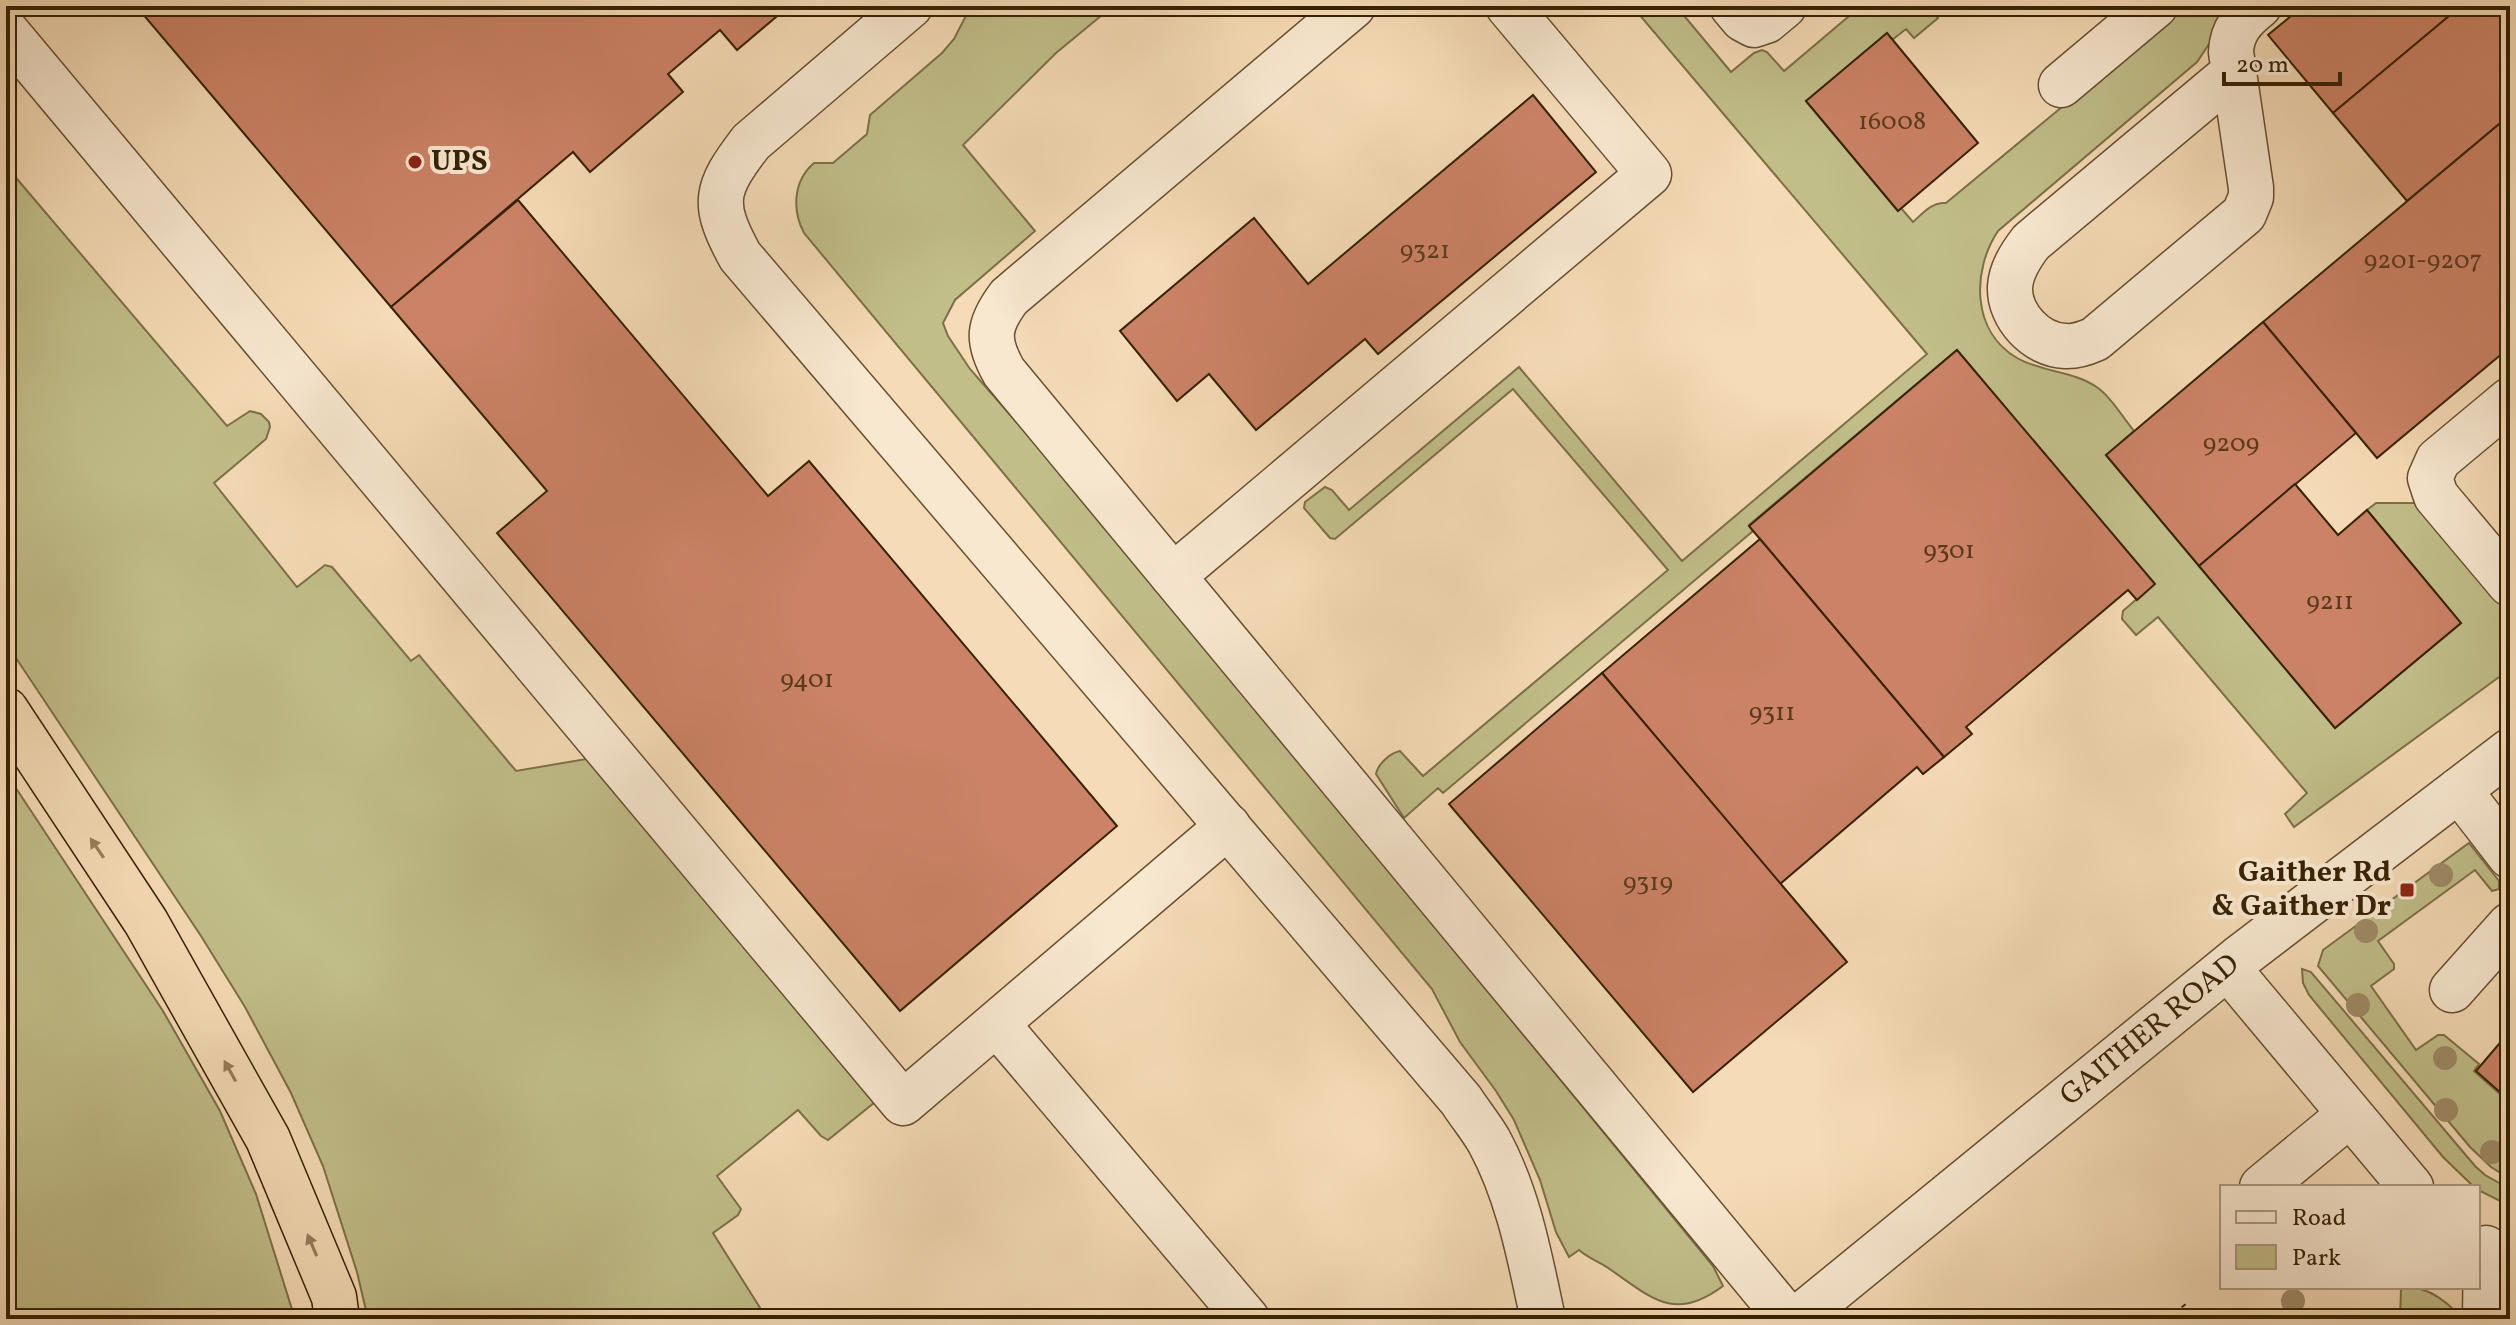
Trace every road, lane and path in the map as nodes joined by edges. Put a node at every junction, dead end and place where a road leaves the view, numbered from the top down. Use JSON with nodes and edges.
{"nodes":[{"id":1,"x":910,"y":6,"type":"edge"},
{"id":2,"x":1353,"y":6,"type":"edge"},
{"id":3,"x":1508,"y":6,"type":"edge"},
{"id":4,"x":1732,"y":6,"type":"edge"},
{"id":5,"x":1784,"y":6,"type":"edge"},
{"id":6,"x":2155,"y":6,"type":"edge"},
{"id":7,"x":2259,"y":6,"type":"edge"},
{"id":8,"x":6,"y":31,"type":"edge"},
{"id":9,"x":2234,"y":72,"type":"junction"},
{"id":10,"x":2061,"y":85,"type":"dead end"},
{"id":11,"x":2510,"y":400,"type":"edge"},
{"id":12,"x":1173,"y":576,"type":"junction"},
{"id":13,"x":2510,"y":584,"type":"edge"},
{"id":14,"x":6,"y":710,"type":"edge"},
{"id":15,"x":2510,"y":751,"type":"edge"},
{"id":16,"x":2459,"y":790,"type":"junction"},
{"id":17,"x":1228,"y":826,"type":"junction"},
{"id":18,"x":2510,"y":856,"type":"edge"},
{"id":19,"x":2510,"y":925,"type":"edge"},
{"id":20,"x":2228,"y":968,"type":"junction"},
{"id":21,"x":2452,"y":990,"type":"dead end"},
{"id":22,"x":997,"y":1024,"type":"junction"},
{"id":23,"x":2349,"y":1115,"type":"junction"},
{"id":24,"x":2264,"y":1185,"type":"edge"},
{"id":25,"x":2409,"y":1185,"type":"edge"},
{"id":26,"x":2491,"y":1249,"type":"edge"},
{"id":27,"x":2183,"y":1305,"type":"dead end"},
{"id":28,"x":337,"y":1319,"type":"edge"},
{"id":29,"x":1247,"y":1319,"type":"edge"},
{"id":30,"x":1543,"y":1319,"type":"edge"},
{"id":31,"x":1788,"y":1319,"type":"edge"},
{"id":32,"x":1797,"y":1319,"type":"edge"},
{"id":33,"x":2194,"y":1319,"type":"edge"},
{"id":34,"x":2485,"y":1319,"type":"edge"}],
"edges":[{"from":1,"to":17,"type":"street"},
{"from":2,"to":12,"type":"street"},
{"from":3,"to":12,"type":"street"},
{"from":4,"to":5,"type":"street"},
{"from":6,"to":10,"type":"street"},
{"from":7,"to":9,"type":"street"},
{"from":8,"to":22,"type":"street"},
{"from":9,"to":9,"type":"street"},
{"from":11,"to":13,"type":"street"},
{"from":12,"to":31,"type":"street"},
{"from":28,"to":14,"type":"highway","one_way":true},
{"from":15,"to":16,"type":"street","name":"GAITHER ROAD"},
{"from":16,"to":18,"type":"street"},
{"from":16,"to":20,"type":"street","name":"GAITHER ROAD"},
{"from":17,"to":22,"type":"street"},
{"from":17,"to":30,"type":"street"},
{"from":19,"to":21,"type":"street"},
{"from":20,"to":23,"type":"street"},
{"from":20,"to":32,"type":"street","name":"GAITHER ROAD"},
{"from":22,"to":29,"type":"street"},
{"from":23,"to":24,"type":"street"},
{"from":23,"to":25,"type":"street"},
{"from":26,"to":34,"type":"street"},
{"from":27,"to":33,"type":"path"}]}
